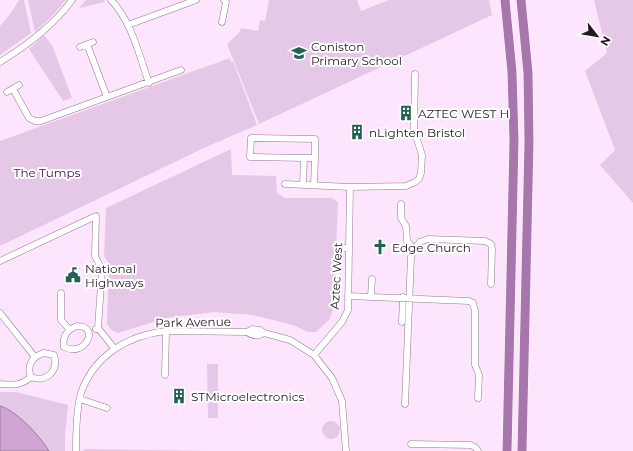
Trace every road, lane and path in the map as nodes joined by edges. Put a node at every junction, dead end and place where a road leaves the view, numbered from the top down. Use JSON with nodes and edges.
{"nodes":[{"id":1,"x":72,"y":0,"type":"edge"},
{"id":2,"x":111,"y":0,"type":"edge"},
{"id":3,"x":194,"y":0,"type":"edge"},
{"id":4,"x":224,"y":0,"type":"edge"},
{"id":5,"x":505,"y":0,"type":"edge"},
{"id":6,"x":521,"y":0,"type":"edge"},
{"id":7,"x":222,"y":22,"type":"dead end"},
{"id":8,"x":128,"y":25,"type":"junction"},
{"id":9,"x":80,"y":46,"type":"dead end"},
{"id":10,"x":0,"y":62,"type":"edge"},
{"id":11,"x":181,"y":70,"type":"dead end"},
{"id":12,"x":415,"y":74,"type":"dead end"},
{"id":13,"x":149,"y":83,"type":"junction"},
{"id":14,"x":19,"y":85,"type":"dead end"},
{"id":15,"x":107,"y":97,"type":"junction"},
{"id":16,"x":304,"y":158,"type":"junction"},
{"id":17,"x":315,"y":158,"type":"junction"},
{"id":18,"x":285,"y":184,"type":"dead end"},
{"id":19,"x":303,"y":185,"type":"junction"},
{"id":20,"x":314,"y":185,"type":"junction"},
{"id":21,"x":350,"y":187,"type":"junction"},
{"id":22,"x":401,"y":204,"type":"dead end"},
{"id":23,"x":339,"y":248,"type":"dead end"},
{"id":24,"x":348,"y":248,"type":"junction"},
{"id":25,"x":414,"y":249,"type":"junction"},
{"id":26,"x":0,"y":261,"type":"edge"},
{"id":27,"x":372,"y":279,"type":"dead end"},
{"id":28,"x":491,"y":284,"type":"dead end"},
{"id":29,"x":61,"y":293,"type":"dead end"},
{"id":30,"x":348,"y":296,"type":"junction"},
{"id":31,"x":372,"y":297,"type":"junction"},
{"id":32,"x":406,"y":297,"type":"junction"},
{"id":33,"x":0,"y":313,"type":"edge"},
{"id":34,"x":98,"y":328,"type":"junction"},
{"id":35,"x":69,"y":330,"type":"junction"},
{"id":36,"x":89,"y":331,"type":"junction"},
{"id":37,"x":166,"y":331,"type":"junction"},
{"id":38,"x":64,"y":347,"type":"junction"},
{"id":39,"x":114,"y":348,"type":"junction"},
{"id":40,"x":54,"y":355,"type":"junction"},
{"id":41,"x":314,"y":355,"type":"junction"},
{"id":42,"x":35,"y":357,"type":"junction"},
{"id":43,"x":165,"y":375,"type":"dead end"},
{"id":44,"x":31,"y":376,"type":"junction"},
{"id":45,"x":0,"y":384,"type":"edge"},
{"id":46,"x":478,"y":398,"type":"dead end"},
{"id":47,"x":80,"y":399,"type":"junction"},
{"id":48,"x":405,"y":404,"type":"dead end"},
{"id":49,"x":107,"y":408,"type":"dead end"},
{"id":50,"x":411,"y":444,"type":"dead end"},
{"id":51,"x":425,"y":448,"type":"edge"},
{"id":52,"x":76,"y":451,"type":"edge"},
{"id":53,"x":346,"y":451,"type":"edge"},
{"id":54,"x":478,"y":451,"type":"edge"},
{"id":55,"x":507,"y":451,"type":"edge"},
{"id":56,"x":522,"y":451,"type":"edge"}],
"edges":[{"from":1,"to":10,"type":"street"},
{"from":2,"to":8,"type":"street"},
{"from":3,"to":8,"type":"street"},
{"from":4,"to":7,"type":"street"},
{"from":5,"to":55,"type":"highway"},
{"from":6,"to":56,"type":"highway"},
{"from":8,"to":13,"type":"street"},
{"from":9,"to":15,"type":"street"},
{"from":11,"to":13,"type":"street"},
{"from":12,"to":21,"type":"street"},
{"from":13,"to":15,"type":"street"},
{"from":14,"to":15,"type":"street"},
{"from":16,"to":17,"type":"street"},
{"from":16,"to":17,"type":"street"},
{"from":16,"to":19,"type":"street"},
{"from":17,"to":20,"type":"street"},
{"from":18,"to":19,"type":"street"},
{"from":19,"to":20,"type":"street"},
{"from":20,"to":21,"type":"street"},
{"from":21,"to":24,"type":"street","name":"Aztec West"},
{"from":22,"to":25,"type":"street"},
{"from":23,"to":24,"type":"street"},
{"from":24,"to":30,"type":"street","name":"Aztec West"},
{"from":25,"to":28,"type":"street"},
{"from":25,"to":32,"type":"street"},
{"from":26,"to":34,"type":"street"},
{"from":27,"to":31,"type":"street"},
{"from":29,"to":35,"type":"street"},
{"from":30,"to":31,"type":"street"},
{"from":30,"to":41,"type":"street","name":"Aztec West"},
{"from":31,"to":32,"type":"street"},
{"from":32,"to":46,"type":"street"},
{"from":32,"to":48,"type":"street"},
{"from":33,"to":42,"type":"street"},
{"from":34,"to":36,"type":"street"},
{"from":34,"to":39,"type":"street"},
{"from":35,"to":36,"type":"street"},
{"from":35,"to":38,"type":"street"},
{"from":36,"to":38,"type":"street"},
{"from":37,"to":39,"type":"street","name":"Park Avenue"},
{"from":37,"to":41,"type":"street","name":"Park Avenue"},
{"from":37,"to":43,"type":"street"},
{"from":38,"to":40,"type":"street"},
{"from":39,"to":47,"type":"street","name":"Park Avenue"},
{"from":40,"to":42,"type":"street"},
{"from":40,"to":44,"type":"street"},
{"from":41,"to":53,"type":"street","name":"Park Avenue"},
{"from":42,"to":44,"type":"street"},
{"from":44,"to":45,"type":"street"},
{"from":47,"to":49,"type":"street"},
{"from":47,"to":52,"type":"street","name":"Park Avenue"},
{"from":50,"to":51,"type":"street"},
{"from":51,"to":54,"type":"street"}]}
